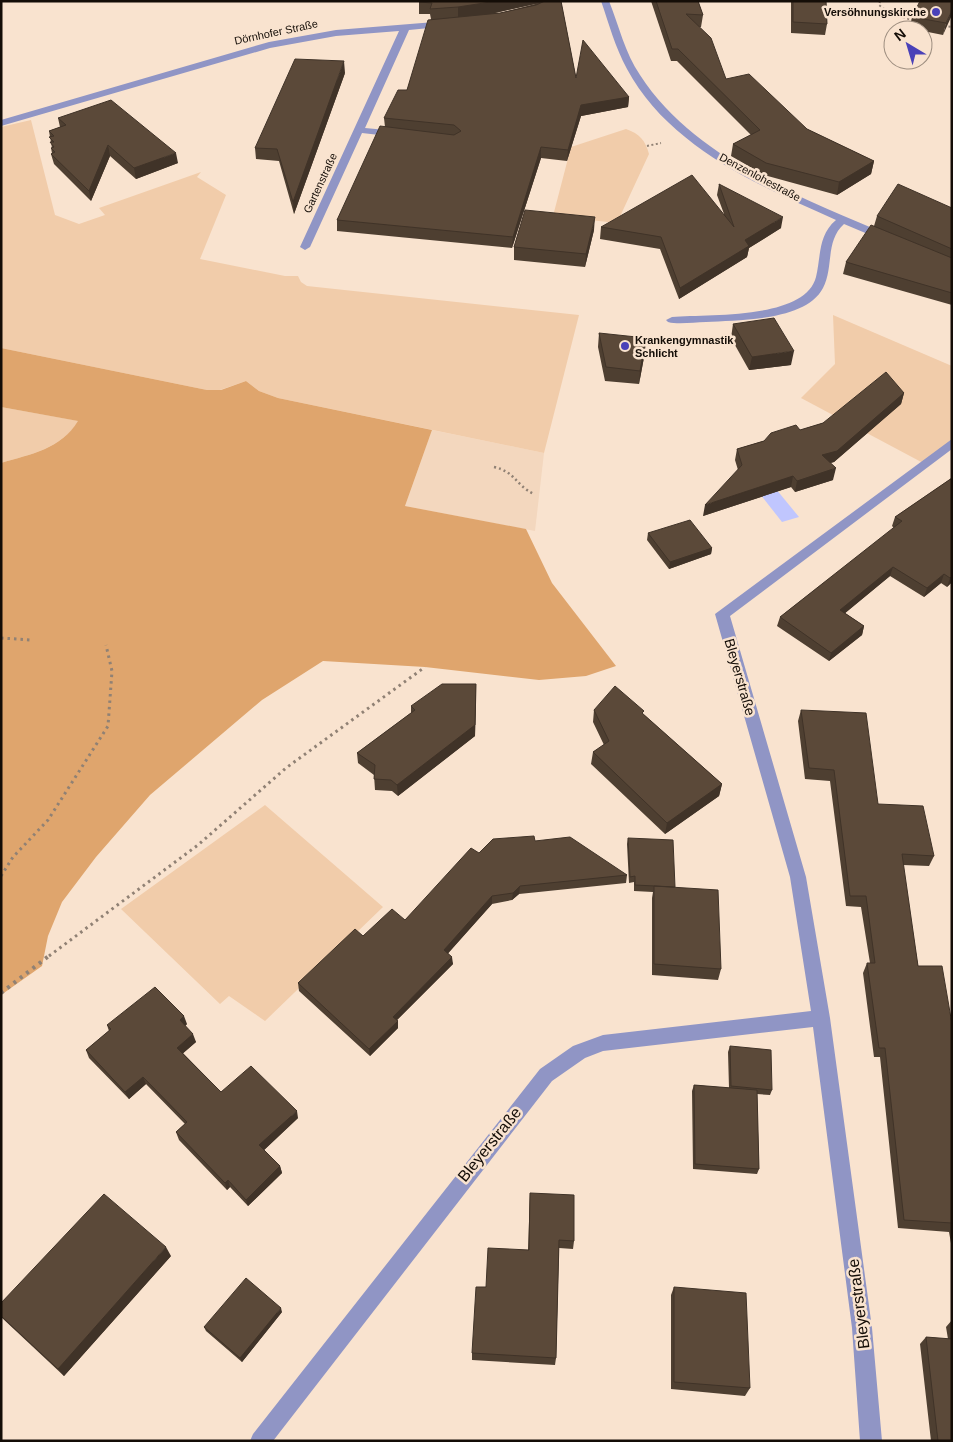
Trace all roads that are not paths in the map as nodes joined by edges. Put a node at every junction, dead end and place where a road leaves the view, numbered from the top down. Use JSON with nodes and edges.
{"nodes":[{"id":1,"x":605,"y":1,"type":"edge"},
{"id":2,"x":456,"y":23,"type":"edge"},
{"id":3,"x":406,"y":26,"type":"junction"},
{"id":4,"x":1,"y":123,"type":"edge"},
{"id":5,"x":359,"y":130,"type":"junction"},
{"id":6,"x":406,"y":136,"type":"edge"},
{"id":7,"x":843,"y":219,"type":"junction"},
{"id":8,"x":897,"y":243,"type":"edge"},
{"id":9,"x":305,"y":247,"type":"dead end"},
{"id":10,"x":672,"y":320,"type":"dead end"},
{"id":11,"x":952,"y":443,"type":"edge"},
{"id":12,"x":821,"y":1018,"type":"junction"},
{"id":13,"x":260,"y":1441,"type":"edge"},
{"id":14,"x":871,"y":1441,"type":"edge"}],
"edges":[{"from":1,"to":7,"type":"street","name":"Denzenlohestraße"},
{"from":2,"to":3,"type":"street","name":"Dörnhofer Straße"},
{"from":3,"to":4,"type":"street","name":"Dörnhofer Straße"},
{"from":3,"to":5,"type":"street","name":"Gartenstraße"},
{"from":5,"to":6,"type":"street"},
{"from":5,"to":9,"type":"street","name":"Gartenstraße"},
{"from":7,"to":8,"type":"street","name":"Denzenlohestraße"},
{"from":7,"to":10,"type":"street"},
{"from":11,"to":12,"type":"street","name":"Bleyerstraße"},
{"from":12,"to":13,"type":"street","name":"Bleyerstraße"},
{"from":12,"to":14,"type":"street","name":"Bleyerstraße"}]}
